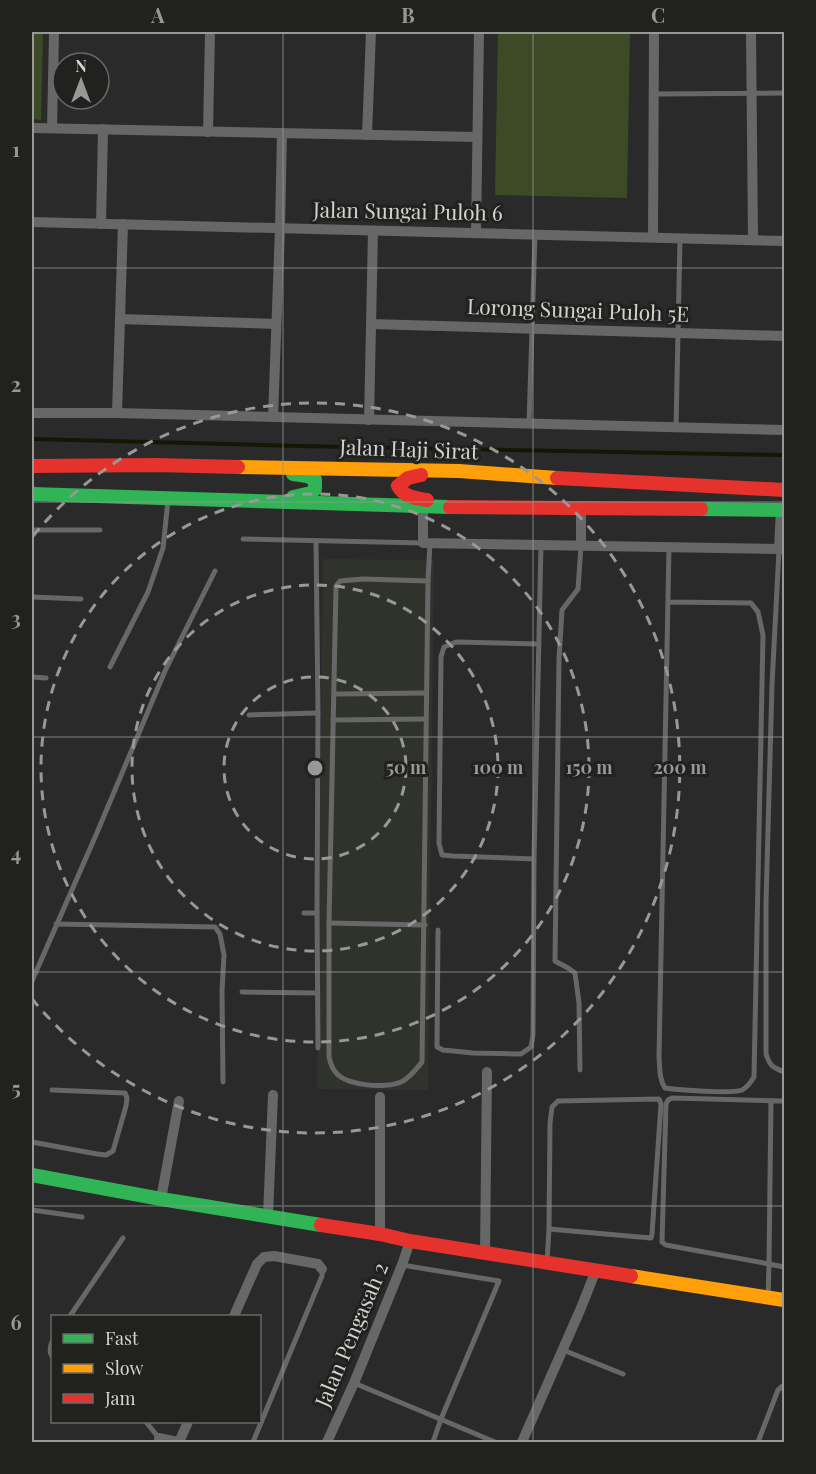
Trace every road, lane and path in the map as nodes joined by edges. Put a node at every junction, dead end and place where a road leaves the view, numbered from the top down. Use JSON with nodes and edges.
{"nodes":[{"id":1,"x":54,"y":32,"type":"edge"},
{"id":2,"x":210,"y":32,"type":"edge"},
{"id":3,"x":371,"y":32,"type":"edge"},
{"id":4,"x":479,"y":32,"type":"edge"},
{"id":5,"x":654,"y":32,"type":"edge"},
{"id":6,"x":751,"y":32,"type":"edge"},
{"id":7,"x":784,"y":93,"type":"edge"},
{"id":8,"x":654,"y":94,"type":"junction"},
{"id":9,"x":752,"y":94,"type":"junction"},
{"id":10,"x":32,"y":128,"type":"edge"},
{"id":11,"x":52,"y":128,"type":"junction"},
{"id":12,"x":103,"y":129,"type":"junction"},
{"id":13,"x":208,"y":132,"type":"junction"},
{"id":14,"x":282,"y":133,"type":"junction"},
{"id":15,"x":367,"y":135,"type":"junction"},
{"id":16,"x":477,"y":138,"type":"junction"},
{"id":17,"x":32,"y":222,"type":"edge"},
{"id":18,"x":100,"y":224,"type":"junction"},
{"id":19,"x":123,"y":224,"type":"junction"},
{"id":20,"x":280,"y":228,"type":"junction"},
{"id":21,"x":373,"y":231,"type":"junction"},
{"id":22,"x":476,"y":233,"type":"junction"},
{"id":23,"x":535,"y":235,"type":"junction"},
{"id":24,"x":653,"y":237,"type":"junction"},
{"id":25,"x":680,"y":238,"type":"junction"},
{"id":26,"x":753,"y":240,"type":"junction"},
{"id":27,"x":784,"y":241,"type":"edge"},
{"id":28,"x":120,"y":318,"type":"junction"},
{"id":29,"x":276,"y":324,"type":"junction"},
{"id":30,"x":371,"y":324,"type":"junction"},
{"id":31,"x":532,"y":329,"type":"junction"},
{"id":32,"x":678,"y":333,"type":"junction"},
{"id":33,"x":784,"y":336,"type":"edge"},
{"id":34,"x":32,"y":413,"type":"edge"},
{"id":35,"x":117,"y":413,"type":"junction"},
{"id":36,"x":273,"y":417,"type":"junction"},
{"id":37,"x":369,"y":420,"type":"junction"},
{"id":38,"x":529,"y":424,"type":"junction"},
{"id":39,"x":676,"y":428,"type":"junction"},
{"id":40,"x":784,"y":430,"type":"edge"},
{"id":41,"x":32,"y":466,"type":"edge"},
{"id":42,"x":240,"y":467,"type":"junction"},
{"id":43,"x":459,"y":471,"type":"junction"},
{"id":44,"x":784,"y":490,"type":"edge"},
{"id":45,"x":32,"y":494,"type":"edge"},
{"id":46,"x":168,"y":498,"type":"junction"},
{"id":47,"x":244,"y":500,"type":"junction"},
{"id":48,"x":423,"y":506,"type":"junction"},
{"id":49,"x":486,"y":508,"type":"junction"},
{"id":50,"x":582,"y":509,"type":"junction"},
{"id":51,"x":783,"y":509,"type":"edge"},
{"id":52,"x":32,"y":530,"type":"edge"},
{"id":53,"x":100,"y":530,"type":"dead end"},
{"id":54,"x":243,"y":539,"type":"dead end"},
{"id":55,"x":316,"y":541,"type":"junction"},
{"id":56,"x":427,"y":543,"type":"junction"},
{"id":57,"x":541,"y":546,"type":"junction"},
{"id":58,"x":582,"y":546,"type":"junction"},
{"id":59,"x":669,"y":547,"type":"junction"},
{"id":60,"x":782,"y":549,"type":"edge"},
{"id":61,"x":215,"y":572,"type":"dead end"},
{"id":62,"x":428,"y":581,"type":"junction"},
{"id":63,"x":777,"y":594,"type":"junction"},
{"id":64,"x":784,"y":594,"type":"edge"},
{"id":65,"x":32,"y":597,"type":"edge"},
{"id":66,"x":81,"y":599,"type":"dead end"},
{"id":67,"x":669,"y":602,"type":"junction"},
{"id":68,"x":539,"y":644,"type":"junction"},
{"id":69,"x":110,"y":667,"type":"dead end"},
{"id":70,"x":32,"y":677,"type":"edge"},
{"id":71,"x":46,"y":678,"type":"dead end"},
{"id":72,"x":426,"y":693,"type":"junction"},
{"id":73,"x":334,"y":694,"type":"junction"},
{"id":74,"x":318,"y":714,"type":"junction"},
{"id":75,"x":249,"y":715,"type":"dead end"},
{"id":76,"x":426,"y":719,"type":"junction"},
{"id":77,"x":333,"y":720,"type":"junction"},
{"id":78,"x":534,"y":859,"type":"junction"},
{"id":79,"x":304,"y":913,"type":"dead end"},
{"id":80,"x":317,"y":913,"type":"junction"},
{"id":81,"x":329,"y":923,"type":"junction"},
{"id":82,"x":56,"y":924,"type":"junction"},
{"id":83,"x":425,"y":925,"type":"junction"},
{"id":84,"x":438,"y":930,"type":"dead end"},
{"id":85,"x":32,"y":981,"type":"edge"},
{"id":86,"x":242,"y":992,"type":"dead end"},
{"id":87,"x":317,"y":993,"type":"junction"},
{"id":88,"x":318,"y":1048,"type":"dead end"},
{"id":89,"x":580,"y":1070,"type":"dead end"},
{"id":90,"x":487,"y":1072,"type":"dead end"},
{"id":91,"x":784,"y":1072,"type":"edge"},
{"id":92,"x":223,"y":1082,"type":"dead end"},
{"id":93,"x":52,"y":1090,"type":"dead end"},
{"id":94,"x":273,"y":1095,"type":"dead end"},
{"id":95,"x":380,"y":1096,"type":"dead end"},
{"id":96,"x":178,"y":1101,"type":"dead end"},
{"id":97,"x":771,"y":1101,"type":"junction"},
{"id":98,"x":784,"y":1101,"type":"edge"},
{"id":99,"x":32,"y":1142,"type":"edge"},
{"id":100,"x":32,"y":1175,"type":"edge"},
{"id":101,"x":161,"y":1199,"type":"junction"},
{"id":102,"x":32,"y":1210,"type":"edge"},
{"id":103,"x":268,"y":1216,"type":"junction"},
{"id":104,"x":82,"y":1217,"type":"dead end"},
{"id":105,"x":549,"y":1229,"type":"junction"},
{"id":106,"x":380,"y":1234,"type":"junction"},
{"id":107,"x":123,"y":1238,"type":"dead end"},
{"id":108,"x":410,"y":1241,"type":"junction"},
{"id":109,"x":485,"y":1252,"type":"junction"},
{"id":110,"x":547,"y":1262,"type":"junction"},
{"id":111,"x":769,"y":1264,"type":"junction"},
{"id":112,"x":402,"y":1265,"type":"junction"},
{"id":113,"x":784,"y":1267,"type":"edge"},
{"id":114,"x":322,"y":1269,"type":"joint"},
{"id":115,"x":596,"y":1270,"type":"junction"},
{"id":116,"x":768,"y":1297,"type":"junction"},
{"id":117,"x":784,"y":1300,"type":"edge"},
{"id":118,"x":71,"y":1315,"type":"edge"},
{"id":119,"x":235,"y":1315,"type":"edge"},
{"id":120,"x":563,"y":1350,"type":"junction"},
{"id":121,"x":622,"y":1374,"type":"dead end"},
{"id":122,"x":354,"y":1383,"type":"junction"},
{"id":123,"x":784,"y":1385,"type":"edge"},
{"id":124,"x":441,"y":1419,"type":"junction"},
{"id":125,"x":147,"y":1423,"type":"edge"},
{"id":126,"x":188,"y":1423,"type":"edge"},
{"id":127,"x":157,"y":1440,"type":"edge"},
{"id":128,"x":178,"y":1443,"type":"edge"},
{"id":129,"x":253,"y":1443,"type":"edge"},
{"id":130,"x":327,"y":1443,"type":"edge"},
{"id":131,"x":433,"y":1443,"type":"edge"},
{"id":132,"x":495,"y":1443,"type":"edge"},
{"id":133,"x":522,"y":1443,"type":"edge"},
{"id":134,"x":758,"y":1443,"type":"edge"}],
"edges":[{"from":1,"to":11,"type":"street"},
{"from":2,"to":13,"type":"street"},
{"from":3,"to":15,"type":"street"},
{"from":4,"to":16,"type":"street"},
{"from":5,"to":8,"type":"street"},
{"from":6,"to":9,"type":"street"},
{"from":7,"to":9,"type":"lane"},
{"from":8,"to":9,"type":"lane"},
{"from":8,"to":24,"type":"street"},
{"from":9,"to":26,"type":"street"},
{"from":10,"to":11,"type":"street"},
{"from":11,"to":12,"type":"street"},
{"from":12,"to":13,"type":"street"},
{"from":12,"to":18,"type":"street"},
{"from":13,"to":14,"type":"street"},
{"from":14,"to":15,"type":"street"},
{"from":14,"to":20,"type":"street"},
{"from":15,"to":16,"type":"street"},
{"from":16,"to":22,"type":"street"},
{"from":17,"to":18,"type":"street","name":"Jalan Sungai Puloh 6"},
{"from":18,"to":19,"type":"street","name":"Jalan Sungai Puloh 6"},
{"from":19,"to":20,"type":"street","name":"Jalan Sungai Puloh 6"},
{"from":19,"to":28,"type":"street"},
{"from":20,"to":21,"type":"street","name":"Jalan Sungai Puloh 6"},
{"from":20,"to":29,"type":"street"},
{"from":21,"to":22,"type":"street","name":"Jalan Sungai Puloh 6"},
{"from":21,"to":30,"type":"street"},
{"from":22,"to":23,"type":"street","name":"Jalan Sungai Puloh 6"},
{"from":23,"to":24,"type":"street","name":"Jalan Sungai Puloh 6"},
{"from":23,"to":31,"type":"lane"},
{"from":24,"to":25,"type":"street","name":"Jalan Sungai Puloh 6"},
{"from":25,"to":26,"type":"street","name":"Jalan Sungai Puloh 6"},
{"from":25,"to":32,"type":"lane"},
{"from":26,"to":27,"type":"street","name":"Jalan Sungai Puloh 6"},
{"from":28,"to":29,"type":"street"},
{"from":28,"to":35,"type":"street"},
{"from":29,"to":36,"type":"street"},
{"from":30,"to":31,"type":"street","name":"Lorong Sungai Puloh 5E"},
{"from":30,"to":37,"type":"street"},
{"from":31,"to":32,"type":"street","name":"Lorong Sungai Puloh 5E"},
{"from":31,"to":38,"type":"lane"},
{"from":32,"to":33,"type":"street","name":"Lorong Sungai Puloh 5E"},
{"from":32,"to":39,"type":"lane"},
{"from":34,"to":35,"type":"street"},
{"from":35,"to":36,"type":"street"},
{"from":36,"to":37,"type":"street"},
{"from":37,"to":38,"type":"street"},
{"from":38,"to":39,"type":"street"},
{"from":39,"to":40,"type":"street"},
{"from":41,"to":42,"type":"main road","name":"Jalan Haji Sirat"},
{"from":42,"to":43,"type":"main road","name":"Jalan Haji Sirat"},
{"from":42,"to":47,"type":"main road"},
{"from":43,"to":44,"type":"main road","name":"Jalan Haji Sirat"},
{"from":43,"to":49,"type":"main road"},
{"from":45,"to":46,"type":"main road"},
{"from":46,"to":47,"type":"main road"},
{"from":46,"to":69,"type":"lane"},
{"from":47,"to":48,"type":"main road"},
{"from":48,"to":49,"type":"main road"},
{"from":48,"to":56,"type":"street"},
{"from":49,"to":50,"type":"main road"},
{"from":50,"to":51,"type":"main road"},
{"from":50,"to":58,"type":"street"},
{"from":51,"to":60,"type":"street"},
{"from":52,"to":53,"type":"lane"},
{"from":54,"to":55,"type":"lane"},
{"from":55,"to":56,"type":"lane"},
{"from":55,"to":74,"type":"lane"},
{"from":56,"to":57,"type":"street"},
{"from":56,"to":62,"type":"lane"},
{"from":57,"to":58,"type":"street"},
{"from":57,"to":68,"type":"lane"},
{"from":58,"to":59,"type":"street"},
{"from":58,"to":89,"type":"lane"},
{"from":59,"to":60,"type":"street"},
{"from":59,"to":67,"type":"lane"},
{"from":60,"to":63,"type":"lane"},
{"from":61,"to":82,"type":"lane"},
{"from":62,"to":72,"type":"lane"},
{"from":62,"to":73,"type":"lane"},
{"from":63,"to":64,"type":"lane"},
{"from":63,"to":91,"type":"lane"},
{"from":65,"to":66,"type":"lane"},
{"from":67,"to":67,"type":"lane"},
{"from":68,"to":78,"type":"lane"},
{"from":68,"to":78,"type":"lane"},
{"from":70,"to":71,"type":"lane"},
{"from":72,"to":73,"type":"lane"},
{"from":72,"to":76,"type":"lane"},
{"from":73,"to":77,"type":"lane"},
{"from":74,"to":75,"type":"lane"},
{"from":74,"to":80,"type":"lane"},
{"from":76,"to":77,"type":"lane"},
{"from":76,"to":83,"type":"lane"},
{"from":77,"to":81,"type":"lane"},
{"from":78,"to":84,"type":"lane"},
{"from":79,"to":80,"type":"lane"},
{"from":80,"to":87,"type":"lane"},
{"from":81,"to":83,"type":"lane"},
{"from":81,"to":83,"type":"lane"},
{"from":82,"to":85,"type":"lane"},
{"from":82,"to":92,"type":"lane"},
{"from":86,"to":87,"type":"lane"},
{"from":87,"to":88,"type":"lane"},
{"from":90,"to":109,"type":"street"},
{"from":93,"to":99,"type":"lane"},
{"from":94,"to":103,"type":"street"},
{"from":95,"to":106,"type":"street"},
{"from":96,"to":101,"type":"street"},
{"from":97,"to":98,"type":"lane"},
{"from":97,"to":111,"type":"lane"},
{"from":97,"to":111,"type":"lane"},
{"from":100,"to":101,"type":"main road"},
{"from":101,"to":103,"type":"main road"},
{"from":102,"to":104,"type":"lane"},
{"from":103,"to":106,"type":"main road"},
{"from":105,"to":105,"type":"lane"},
{"from":105,"to":110,"type":"lane"},
{"from":106,"to":108,"type":"main road"},
{"from":107,"to":118,"type":"lane"},
{"from":108,"to":109,"type":"main road"},
{"from":108,"to":112,"type":"street","name":"Jalan Pengasah 2"},
{"from":109,"to":110,"type":"main road"},
{"from":110,"to":115,"type":"main road"},
{"from":111,"to":113,"type":"lane"},
{"from":111,"to":116,"type":"lane"},
{"from":112,"to":122,"type":"street","name":"Jalan Pengasah 2"},
{"from":112,"to":124,"type":"lane"},
{"from":114,"to":119,"type":"street"},
{"from":114,"to":129,"type":"lane"},
{"from":115,"to":116,"type":"main road"},
{"from":115,"to":120,"type":"street"},
{"from":116,"to":117,"type":"main road"},
{"from":120,"to":121,"type":"lane"},
{"from":120,"to":133,"type":"street"},
{"from":122,"to":124,"type":"lane"},
{"from":122,"to":130,"type":"street","name":"Jalan Pengasah 2"},
{"from":123,"to":134,"type":"lane"},
{"from":124,"to":131,"type":"lane"},
{"from":124,"to":132,"type":"lane"},
{"from":125,"to":127,"type":"lane"},
{"from":126,"to":128,"type":"street"},
{"from":127,"to":128,"type":"street"}]}
